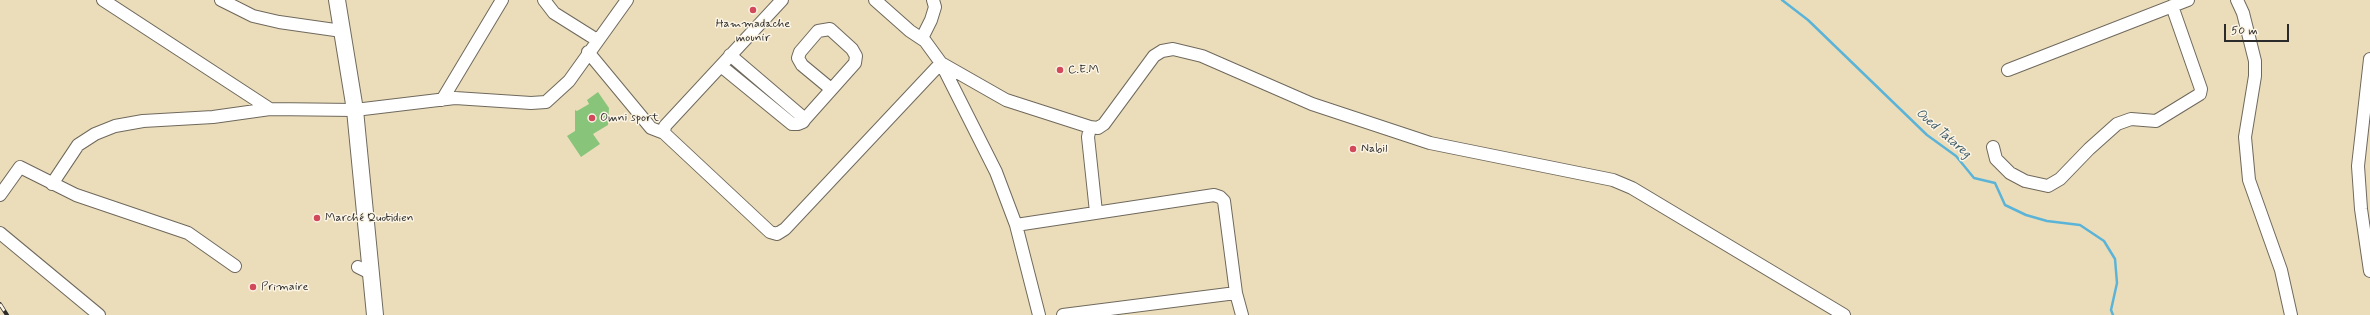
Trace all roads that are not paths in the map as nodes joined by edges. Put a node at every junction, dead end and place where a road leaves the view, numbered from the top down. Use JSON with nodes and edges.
{"nodes":[{"id":1,"x":103,"y":0,"type":"edge"},
{"id":2,"x":221,"y":0,"type":"edge"},
{"id":3,"x":337,"y":0,"type":"edge"},
{"id":4,"x":502,"y":0,"type":"edge"},
{"id":5,"x":544,"y":0,"type":"edge"},
{"id":6,"x":627,"y":0,"type":"edge"},
{"id":7,"x":782,"y":0,"type":"edge"},
{"id":8,"x":875,"y":0,"type":"edge"},
{"id":9,"x":933,"y":0,"type":"edge"},
{"id":10,"x":2188,"y":0,"type":"edge"},
{"id":11,"x":2237,"y":0,"type":"edge"},
{"id":12,"x":769,"y":5,"type":"edge"},
{"id":13,"x":2172,"y":6,"type":"junction"},
{"id":14,"x":342,"y":31,"type":"junction"},
{"id":15,"x":922,"y":38,"type":"junction"},
{"id":16,"x":597,"y":40,"type":"junction"},
{"id":17,"x":588,"y":52,"type":"junction"},
{"id":18,"x":730,"y":55,"type":"junction"},
{"id":19,"x":2370,"y":60,"type":"edge"},
{"id":20,"x":941,"y":63,"type":"junction"},
{"id":21,"x":720,"y":66,"type":"junction"},
{"id":22,"x":2008,"y":70,"type":"dead end"},
{"id":23,"x":831,"y":90,"type":"junction"},
{"id":24,"x":442,"y":100,"type":"junction"},
{"id":25,"x":270,"y":109,"type":"junction"},
{"id":26,"x":355,"y":110,"type":"junction"},
{"id":27,"x":805,"y":119,"type":"junction"},
{"id":28,"x":1090,"y":127,"type":"junction"},
{"id":29,"x":664,"y":133,"type":"junction"},
{"id":30,"x":1993,"y":148,"type":"dead end"},
{"id":31,"x":52,"y":184,"type":"junction"},
{"id":32,"x":0,"y":194,"type":"edge"},
{"id":33,"x":2365,"y":209,"type":"edge"},
{"id":34,"x":1096,"y":212,"type":"junction"},
{"id":35,"x":1016,"y":225,"type":"junction"},
{"id":36,"x":0,"y":233,"type":"edge"},
{"id":37,"x":235,"y":266,"type":"dead end"},
{"id":38,"x":2370,"y":271,"type":"edge"},
{"id":39,"x":1236,"y":293,"type":"junction"},
{"id":40,"x":99,"y":315,"type":"edge"},
{"id":41,"x":375,"y":315,"type":"edge"},
{"id":42,"x":1039,"y":315,"type":"edge"},
{"id":43,"x":1063,"y":315,"type":"edge"},
{"id":44,"x":1242,"y":315,"type":"edge"},
{"id":45,"x":1844,"y":315,"type":"edge"},
{"id":46,"x":2291,"y":315,"type":"edge"}],
"edges":[{"from":1,"to":25,"type":"street"},
{"from":2,"to":14,"type":"street"},
{"from":3,"to":14,"type":"main road"},
{"from":4,"to":24,"type":"street"},
{"from":5,"to":16,"type":"street"},
{"from":6,"to":16,"type":"street"},
{"from":7,"to":12,"type":"street"},
{"from":8,"to":15,"type":"street"},
{"from":9,"to":15,"type":"street"},
{"from":10,"to":13,"type":"street"},
{"from":11,"to":46,"type":"street"},
{"from":12,"to":18,"type":"street"},
{"from":13,"to":22,"type":"street"},
{"from":13,"to":30,"type":"street"},
{"from":14,"to":26,"type":"main road"},
{"from":15,"to":20,"type":"street"},
{"from":16,"to":17,"type":"street"},
{"from":17,"to":24,"type":"street"},
{"from":17,"to":29,"type":"street"},
{"from":18,"to":21,"type":"street"},
{"from":18,"to":27,"type":"street"},
{"from":19,"to":33,"type":"street"},
{"from":20,"to":28,"type":"street"},
{"from":20,"to":29,"type":"street"},
{"from":20,"to":35,"type":"street"},
{"from":21,"to":27,"type":"street"},
{"from":21,"to":29,"type":"street"},
{"from":23,"to":23,"type":"street"},
{"from":23,"to":27,"type":"street"},
{"from":24,"to":26,"type":"street"},
{"from":25,"to":26,"type":"street"},
{"from":25,"to":31,"type":"street"},
{"from":26,"to":41,"type":"main road"},
{"from":28,"to":34,"type":"street"},
{"from":28,"to":45,"type":"street"},
{"from":31,"to":32,"type":"street"},
{"from":31,"to":37,"type":"street"},
{"from":33,"to":38,"type":"street"},
{"from":34,"to":35,"type":"street"},
{"from":34,"to":39,"type":"street"},
{"from":35,"to":42,"type":"street"},
{"from":36,"to":40,"type":"street"},
{"from":39,"to":43,"type":"street"},
{"from":39,"to":44,"type":"street"}]}
